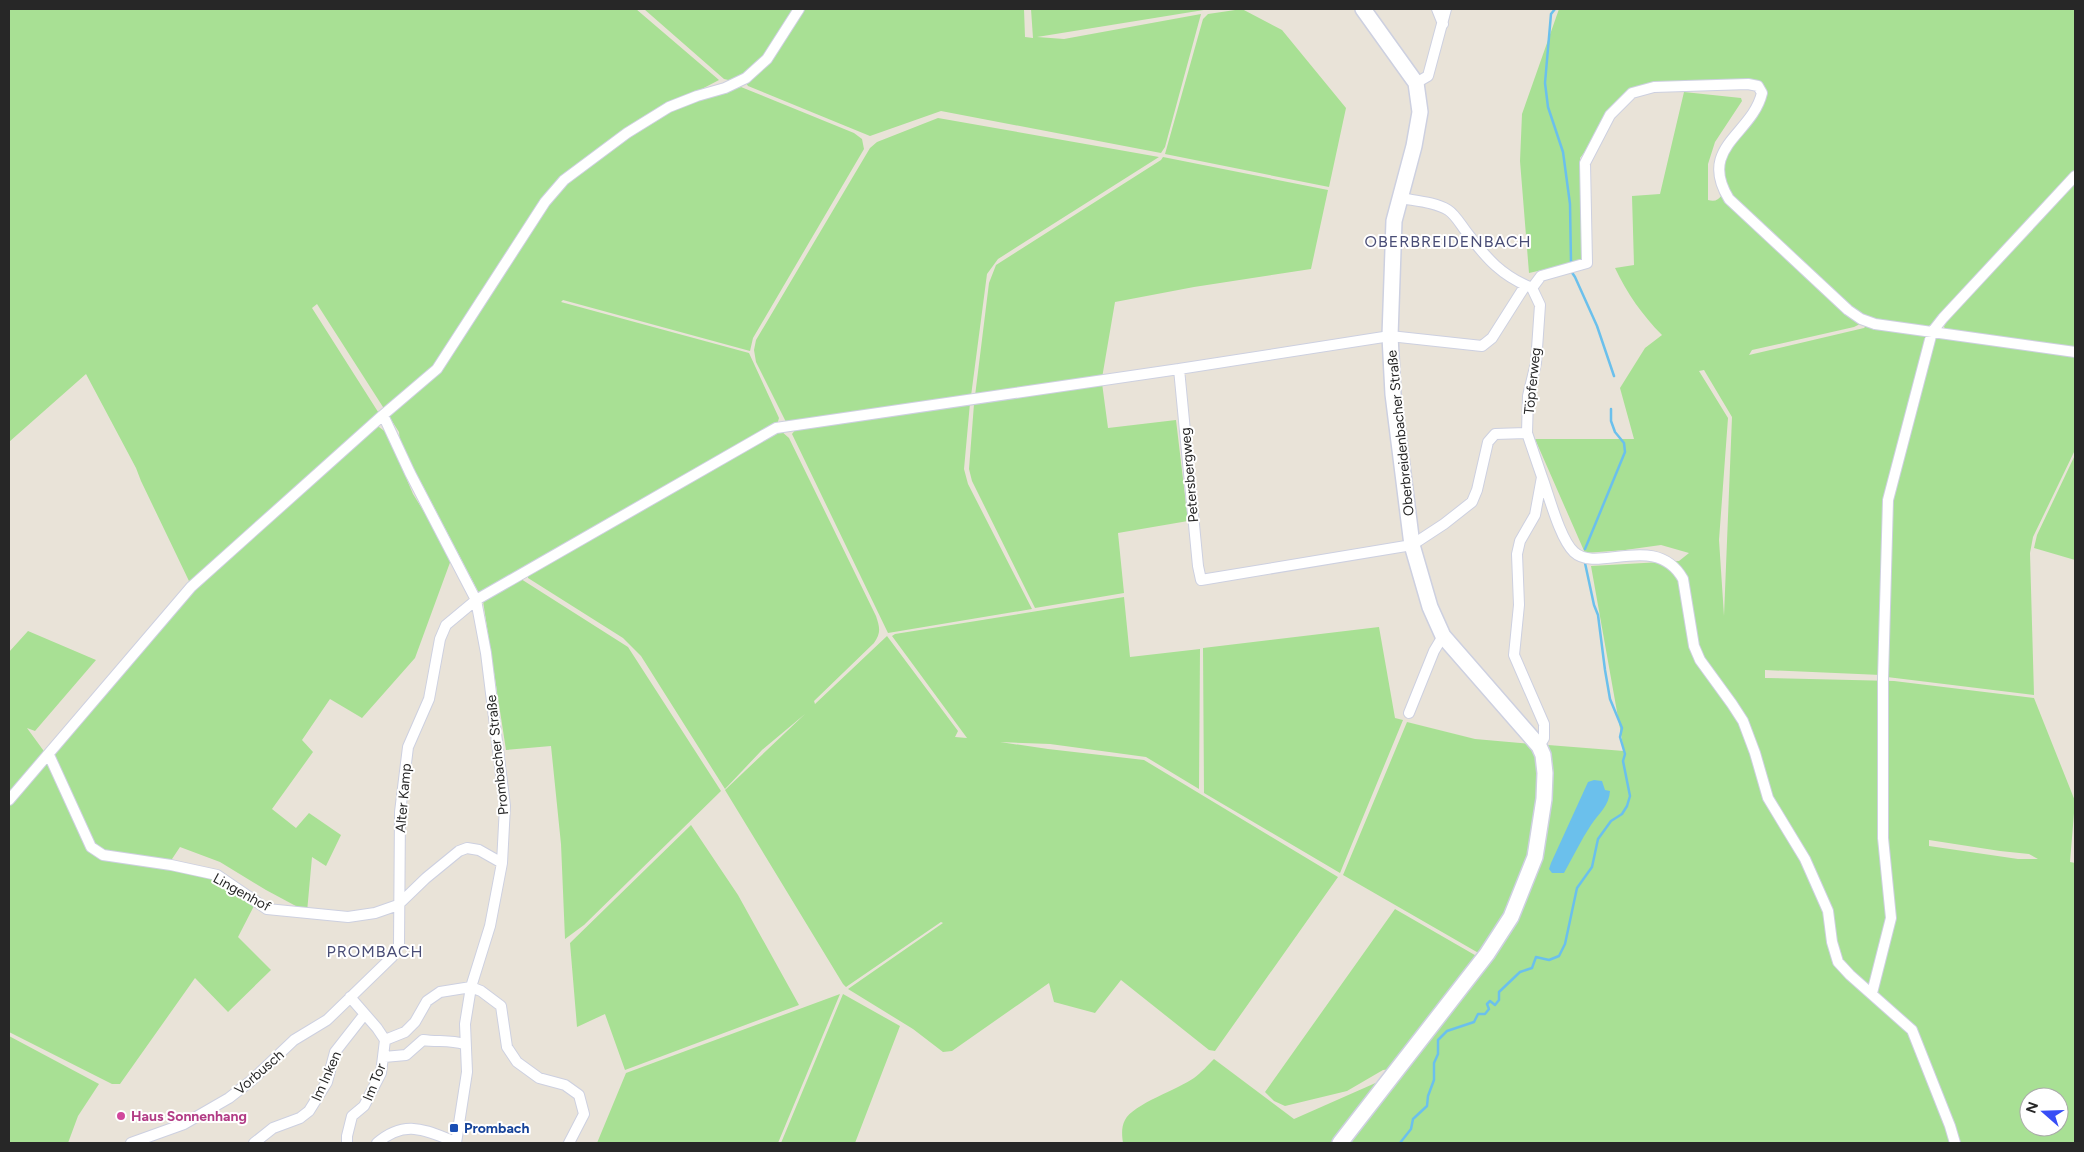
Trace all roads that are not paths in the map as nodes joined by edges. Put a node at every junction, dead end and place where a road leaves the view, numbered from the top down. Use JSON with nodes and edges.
{"nodes":[{"id":1,"x":799,"y":9,"type":"edge"},
{"id":2,"x":1363,"y":9,"type":"edge"},
{"id":3,"x":1437,"y":9,"type":"edge"},
{"id":4,"x":1446,"y":9,"type":"edge"},
{"id":5,"x":1442,"y":24,"type":"junction"},
{"id":6,"x":1416,"y":83,"type":"junction"},
{"id":7,"x":2075,"y":176,"type":"edge"},
{"id":8,"x":1400,"y":198,"type":"junction"},
{"id":9,"x":1528,"y":287,"type":"junction"},
{"id":10,"x":1932,"y":332,"type":"junction"},
{"id":11,"x":1390,"y":336,"type":"junction"},
{"id":12,"x":2075,"y":352,"type":"edge"},
{"id":13,"x":1180,"y":369,"type":"junction"},
{"id":14,"x":383,"y":415,"type":"junction"},
{"id":15,"x":1527,"y":433,"type":"junction"},
{"id":16,"x":1542,"y":477,"type":"junction"},
{"id":17,"x":1412,"y":545,"type":"junction"},
{"id":18,"x":476,"y":600,"type":"junction"},
{"id":19,"x":1443,"y":636,"type":"junction"},
{"id":20,"x":1408,"y":713,"type":"dead end"},
{"id":21,"x":1539,"y":746,"type":"junction"},
{"id":22,"x":48,"y":755,"type":"junction"},
{"id":23,"x":9,"y":800,"type":"edge"},
{"id":24,"x":502,"y":863,"type":"junction"},
{"id":25,"x":398,"y":905,"type":"junction"},
{"id":26,"x":471,"y":987,"type":"junction"},
{"id":27,"x":1872,"y":993,"type":"junction"},
{"id":28,"x":350,"y":997,"type":"junction"},
{"id":29,"x":364,"y":1015,"type":"junction"},
{"id":30,"x":385,"y":1040,"type":"junction"},
{"id":31,"x":464,"y":1044,"type":"junction"},
{"id":32,"x":384,"y":1057,"type":"junction"},
{"id":33,"x":131,"y":1143,"type":"edge"},
{"id":34,"x":254,"y":1143,"type":"edge"},
{"id":35,"x":347,"y":1143,"type":"edge"},
{"id":36,"x":377,"y":1143,"type":"edge"},
{"id":37,"x":456,"y":1143,"type":"edge"},
{"id":38,"x":569,"y":1143,"type":"edge"},
{"id":39,"x":1340,"y":1143,"type":"edge"},
{"id":40,"x":1955,"y":1143,"type":"edge"}],
"edges":[{"from":1,"to":14,"type":"street"},
{"from":2,"to":6,"type":"street","name":"Oberbreidenbacher Straße"},
{"from":3,"to":5,"type":"street"},
{"from":4,"to":5,"type":"street"},
{"from":5,"to":6,"type":"street"},
{"from":6,"to":8,"type":"street","name":"Oberbreidenbacher Straße"},
{"from":7,"to":10,"type":"street"},
{"from":8,"to":9,"type":"street"},
{"from":8,"to":11,"type":"street","name":"Oberbreidenbacher Straße"},
{"from":9,"to":10,"type":"street"},
{"from":9,"to":11,"type":"street"},
{"from":9,"to":15,"type":"street","name":"Töpferweg"},
{"from":10,"to":12,"type":"street"},
{"from":10,"to":27,"type":"street"},
{"from":11,"to":13,"type":"street"},
{"from":11,"to":17,"type":"street","name":"Oberbreidenbacher Straße"},
{"from":13,"to":17,"type":"street","name":"Petersbergweg"},
{"from":13,"to":18,"type":"street","name":"Alter Kamp"},
{"from":14,"to":18,"type":"street","name":"Prombacher Straße"},
{"from":14,"to":22,"type":"street"},
{"from":15,"to":16,"type":"street","name":"Töpferweg"},
{"from":15,"to":17,"type":"street"},
{"from":16,"to":21,"type":"street","name":"Töpferweg"},
{"from":16,"to":27,"type":"street"},
{"from":17,"to":19,"type":"street","name":"Oberbreidenbacher Straße"},
{"from":18,"to":24,"type":"street","name":"Prombacher Straße"},
{"from":18,"to":25,"type":"street","name":"Alter Kamp"},
{"from":19,"to":20,"type":"street"},
{"from":19,"to":21,"type":"street","name":"Oberbreidenbacher Straße"},
{"from":21,"to":39,"type":"street"},
{"from":22,"to":23,"type":"street"},
{"from":22,"to":25,"type":"street","name":"Lingenhof"},
{"from":24,"to":25,"type":"street","name":"Lingenhof"},
{"from":24,"to":26,"type":"street","name":"Prombacher Straße"},
{"from":25,"to":28,"type":"street","name":"Alter Kamp"},
{"from":26,"to":30,"type":"street"},
{"from":26,"to":31,"type":"street","name":"Prombacher Straße"},
{"from":26,"to":38,"type":"street"},
{"from":27,"to":40,"type":"street"},
{"from":28,"to":29,"type":"street"},
{"from":28,"to":33,"type":"street","name":"Vorbusch"},
{"from":29,"to":30,"type":"street"},
{"from":29,"to":34,"type":"street","name":"Im Inken"},
{"from":30,"to":32,"type":"street","name":"Im Tor"},
{"from":31,"to":32,"type":"street"},
{"from":31,"to":37,"type":"street","name":"Prombacher Straße"},
{"from":32,"to":35,"type":"street","name":"Im Tor"},
{"from":36,"to":37,"type":"street"}]}
